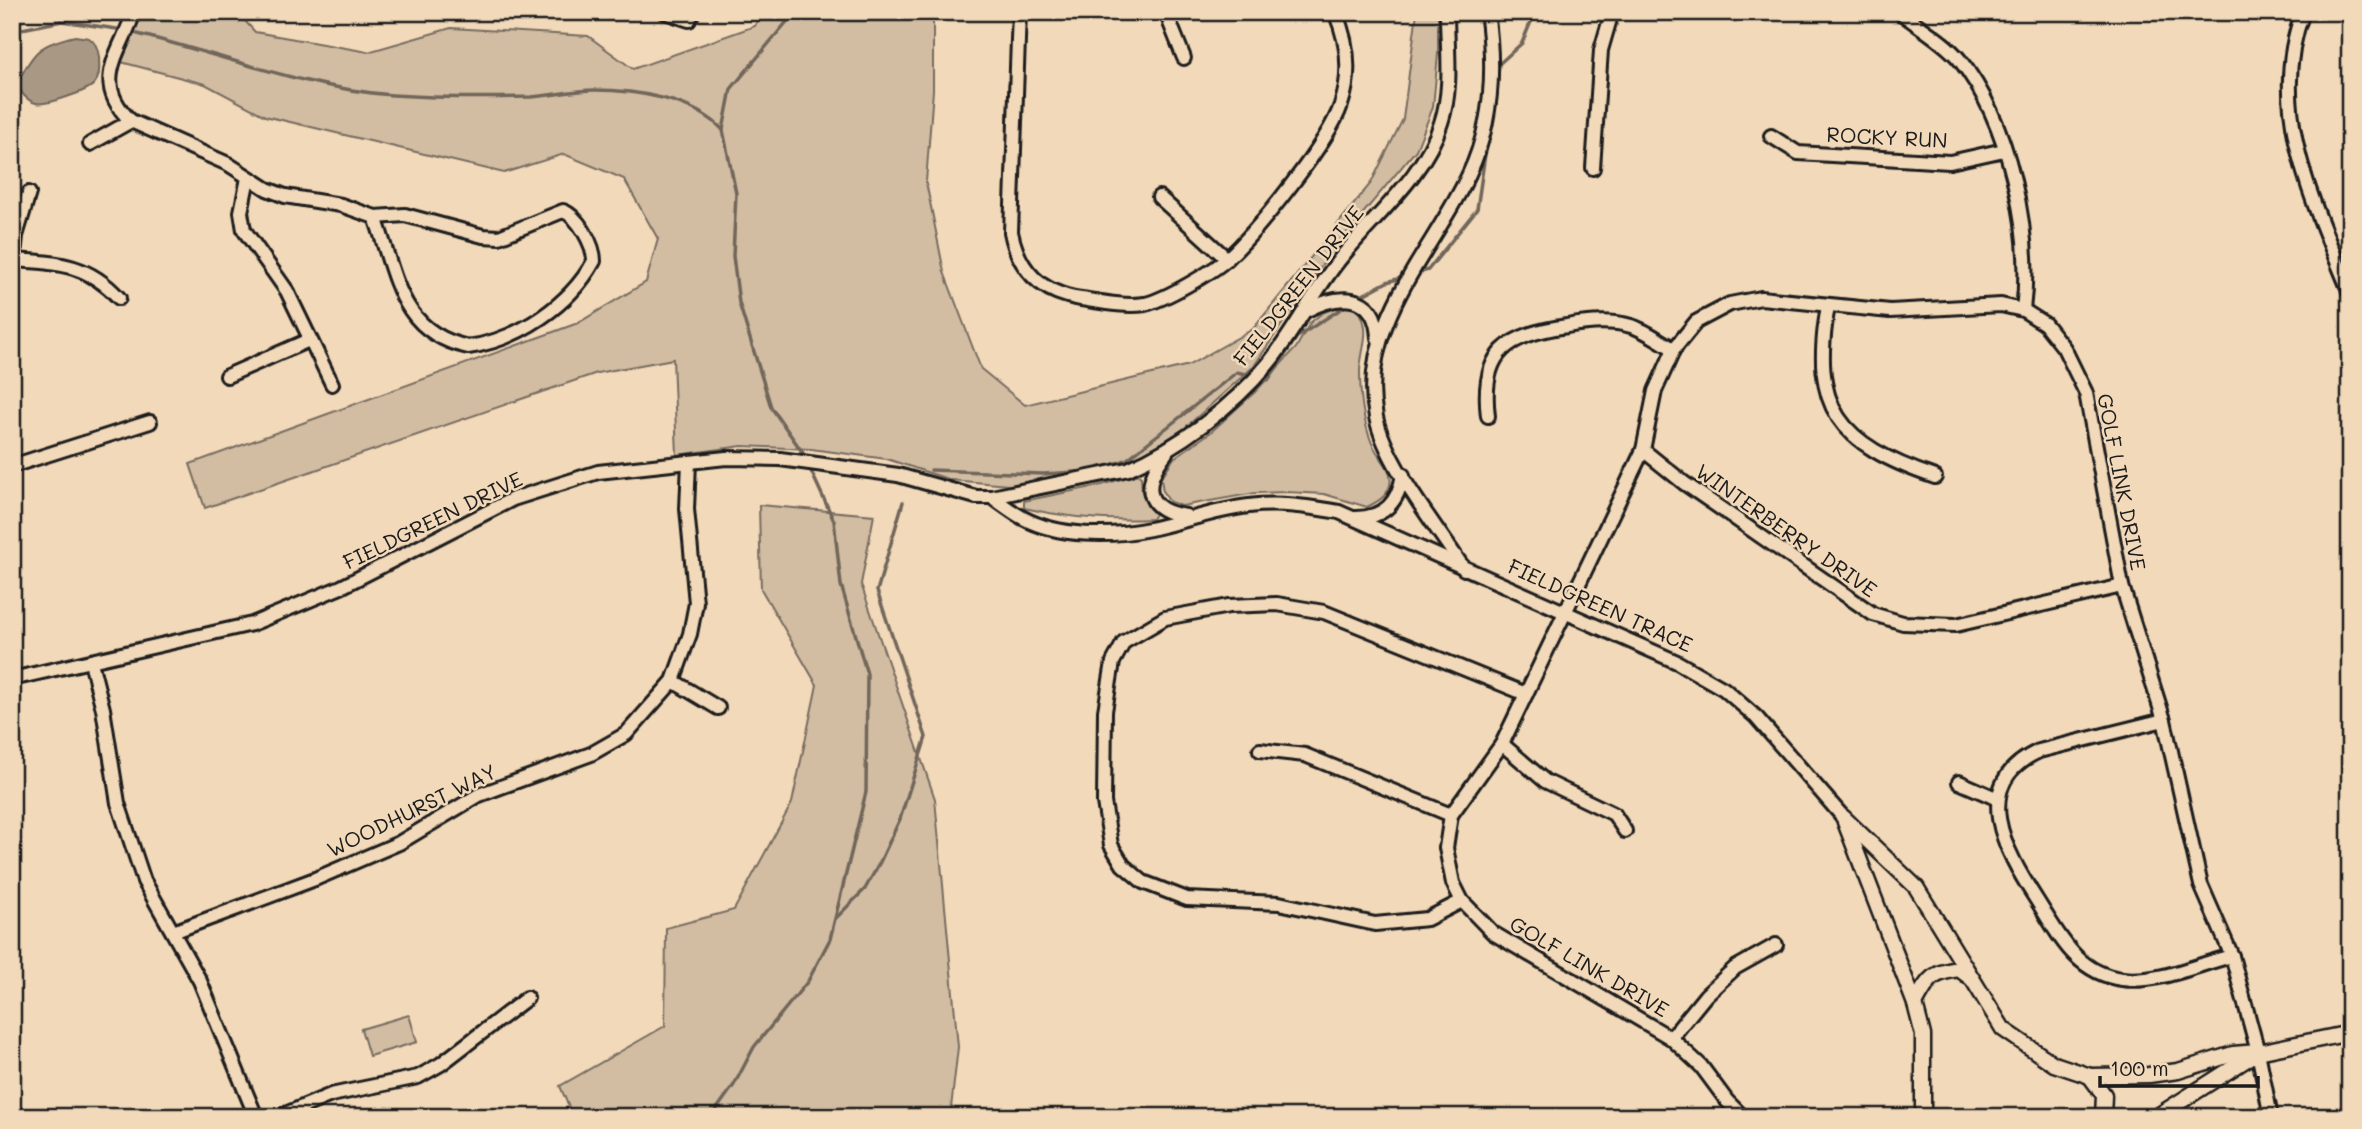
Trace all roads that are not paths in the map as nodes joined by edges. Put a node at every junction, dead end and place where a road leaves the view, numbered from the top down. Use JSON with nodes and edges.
{"nodes":[{"id":1,"x":134,"y":12,"type":"edge"},
{"id":2,"x":665,"y":12,"type":"edge"},
{"id":3,"x":693,"y":12,"type":"edge"},
{"id":4,"x":1019,"y":12,"type":"edge"},
{"id":5,"x":1171,"y":12,"type":"edge"},
{"id":6,"x":1335,"y":12,"type":"edge"},
{"id":7,"x":1447,"y":12,"type":"edge"},
{"id":8,"x":1487,"y":12,"type":"edge"},
{"id":9,"x":1612,"y":12,"type":"edge"},
{"id":10,"x":1900,"y":12,"type":"edge"},
{"id":11,"x":2303,"y":12,"type":"edge"},
{"id":12,"x":1184,"y":58,"type":"dead end"},
{"id":13,"x":131,"y":121,"type":"junction"},
{"id":14,"x":1772,"y":136,"type":"dead end"},
{"id":15,"x":90,"y":144,"type":"dead end"},
{"id":16,"x":2004,"y":150,"type":"junction"},
{"id":17,"x":1593,"y":168,"type":"dead end"},
{"id":18,"x":247,"y":178,"type":"junction"},
{"id":19,"x":29,"y":193,"type":"dead end"},
{"id":20,"x":1159,"y":197,"type":"dead end"},
{"id":21,"x":375,"y":217,"type":"junction"},
{"id":22,"x":1227,"y":259,"type":"junction"},
{"id":23,"x":15,"y":260,"type":"junction"},
{"id":24,"x":2344,"y":262,"type":"edge"},
{"id":25,"x":12,"y":277,"type":"edge"},
{"id":26,"x":2350,"y":293,"type":"edge"},
{"id":27,"x":119,"y":298,"type":"dead end"},
{"id":28,"x":1828,"y":306,"type":"junction"},
{"id":29,"x":2023,"y":310,"type":"junction"},
{"id":30,"x":1305,"y":311,"type":"junction"},
{"id":31,"x":309,"y":340,"type":"junction"},
{"id":32,"x":1378,"y":349,"type":"junction"},
{"id":33,"x":1674,"y":349,"type":"junction"},
{"id":34,"x":227,"y":376,"type":"dead end"},
{"id":35,"x":332,"y":384,"type":"dead end"},
{"id":36,"x":1488,"y":416,"type":"dead end"},
{"id":37,"x":150,"y":422,"type":"dead end"},
{"id":38,"x":1171,"y":447,"type":"junction"},
{"id":39,"x":1643,"y":450,"type":"junction"},
{"id":40,"x":689,"y":462,"type":"junction"},
{"id":41,"x":12,"y":466,"type":"edge"},
{"id":42,"x":1404,"y":475,"type":"junction"},
{"id":43,"x":1935,"y":477,"type":"dead end"},
{"id":44,"x":992,"y":497,"type":"junction"},
{"id":45,"x":1192,"y":517,"type":"junction"},
{"id":46,"x":1352,"y":518,"type":"junction"},
{"id":47,"x":1465,"y":569,"type":"junction"},
{"id":48,"x":2122,"y":586,"type":"junction"},
{"id":49,"x":1564,"y":612,"type":"junction"},
{"id":50,"x":91,"y":662,"type":"junction"},
{"id":51,"x":12,"y":678,"type":"edge"},
{"id":52,"x":673,"y":681,"type":"junction"},
{"id":53,"x":1526,"y":694,"type":"junction"},
{"id":54,"x":718,"y":708,"type":"dead end"},
{"id":55,"x":2164,"y":720,"type":"junction"},
{"id":56,"x":1502,"y":744,"type":"junction"},
{"id":57,"x":1260,"y":750,"type":"dead end"},
{"id":58,"x":1959,"y":782,"type":"dead end"},
{"id":59,"x":1998,"y":799,"type":"junction"},
{"id":60,"x":1451,"y":815,"type":"junction"},
{"id":61,"x":1843,"y":817,"type":"junction"},
{"id":62,"x":1625,"y":831,"type":"dead end"},
{"id":63,"x":1462,"y":901,"type":"junction"},
{"id":64,"x":173,"y":932,"type":"junction"},
{"id":65,"x":1776,"y":945,"type":"dead end"},
{"id":66,"x":2232,"y":956,"type":"junction"},
{"id":67,"x":1976,"y":982,"type":"junction"},
{"id":68,"x":527,"y":998,"type":"dead end"},
{"id":69,"x":1915,"y":1004,"type":"junction"},
{"id":70,"x":2350,"y":1033,"type":"edge"},
{"id":71,"x":1671,"y":1038,"type":"junction"},
{"id":72,"x":2258,"y":1052,"type":"junction"},
{"id":73,"x":2090,"y":1076,"type":"junction"},
{"id":74,"x":256,"y":1117,"type":"edge"},
{"id":75,"x":278,"y":1117,"type":"edge"},
{"id":76,"x":1743,"y":1117,"type":"edge"},
{"id":77,"x":1923,"y":1117,"type":"edge"},
{"id":78,"x":2103,"y":1117,"type":"edge"},
{"id":79,"x":2156,"y":1117,"type":"edge"},
{"id":80,"x":2271,"y":1117,"type":"edge"}],
"edges":[{"from":1,"to":13,"type":"street"},
{"from":2,"to":3,"type":"street"},
{"from":4,"to":22,"type":"street"},
{"from":5,"to":12,"type":"street"},
{"from":6,"to":22,"type":"street"},
{"from":7,"to":30,"type":"street","name":"FIELDGREEN DRIVE"},
{"from":8,"to":32,"type":"street"},
{"from":9,"to":17,"type":"street"},
{"from":10,"to":16,"type":"street"},
{"from":11,"to":24,"type":"street"},
{"from":13,"to":15,"type":"street"},
{"from":13,"to":18,"type":"street"},
{"from":14,"to":16,"type":"street","name":"ROCKY RUN"},
{"from":16,"to":29,"type":"street"},
{"from":18,"to":21,"type":"street"},
{"from":18,"to":31,"type":"street"},
{"from":19,"to":23,"type":"street"},
{"from":20,"to":22,"type":"street"},
{"from":21,"to":21,"type":"street"},
{"from":23,"to":25,"type":"street"},
{"from":23,"to":27,"type":"street"},
{"from":24,"to":26,"type":"street"},
{"from":28,"to":29,"type":"street","name":"GOLF LINK DRIVE"},
{"from":28,"to":33,"type":"street","name":"GOLF LINK DRIVE"},
{"from":28,"to":43,"type":"street"},
{"from":29,"to":48,"type":"street","name":"GOLF LINK DRIVE"},
{"from":30,"to":32,"type":"street"},
{"from":30,"to":38,"type":"street","name":"FIELDGREEN DRIVE"},
{"from":31,"to":34,"type":"street"},
{"from":31,"to":35,"type":"street"},
{"from":32,"to":42,"type":"street"},
{"from":33,"to":36,"type":"street"},
{"from":33,"to":39,"type":"street","name":"GOLF LINK DRIVE"},
{"from":37,"to":41,"type":"street"},
{"from":38,"to":44,"type":"street","name":"FIELDGREEN DRIVE"},
{"from":38,"to":45,"type":"street"},
{"from":39,"to":48,"type":"street","name":"WINTERBERRY DRIVE"},
{"from":39,"to":49,"type":"street","name":"GOLF LINK DRIVE"},
{"from":40,"to":44,"type":"street","name":"FIELDGREEN DRIVE"},
{"from":40,"to":50,"type":"street","name":"FIELDGREEN DRIVE"},
{"from":40,"to":52,"type":"street","name":"WOODHURST WAY"},
{"from":42,"to":46,"type":"street"},
{"from":42,"to":47,"type":"street"},
{"from":44,"to":45,"type":"street","name":"FIELDGREEN TRACE"},
{"from":45,"to":46,"type":"street","name":"FIELDGREEN TRACE"},
{"from":46,"to":47,"type":"street","name":"FIELDGREEN TRACE"},
{"from":47,"to":49,"type":"street","name":"FIELDGREEN TRACE"},
{"from":48,"to":55,"type":"street","name":"GOLF LINK DRIVE"},
{"from":49,"to":53,"type":"street","name":"GOLF LINK DRIVE"},
{"from":49,"to":61,"type":"street","name":"FIELDGREEN TRACE"},
{"from":50,"to":51,"type":"street","name":"FIELDGREEN DRIVE"},
{"from":50,"to":64,"type":"street"},
{"from":52,"to":54,"type":"street"},
{"from":52,"to":64,"type":"street","name":"WOODHURST WAY"},
{"from":53,"to":56,"type":"street","name":"GOLF LINK DRIVE"},
{"from":53,"to":63,"type":"street"},
{"from":55,"to":59,"type":"street"},
{"from":55,"to":66,"type":"street","name":"GOLF LINK DRIVE"},
{"from":56,"to":60,"type":"street","name":"GOLF LINK DRIVE"},
{"from":56,"to":62,"type":"street"},
{"from":57,"to":60,"type":"street"},
{"from":58,"to":59,"type":"street"},
{"from":59,"to":66,"type":"street"},
{"from":60,"to":63,"type":"street","name":"GOLF LINK DRIVE"},
{"from":61,"to":67,"type":"street"},
{"from":61,"to":69,"type":"street","name":"FIELDGREEN TRACE"},
{"from":63,"to":71,"type":"street","name":"GOLF LINK DRIVE"},
{"from":64,"to":74,"type":"street"},
{"from":65,"to":71,"type":"street"},
{"from":66,"to":72,"type":"street","name":"GOLF LINK DRIVE"},
{"from":67,"to":69,"type":"street"},
{"from":67,"to":73,"type":"street"},
{"from":68,"to":75,"type":"street"},
{"from":69,"to":77,"type":"street","name":"FIELDGREEN TRACE"},
{"from":70,"to":72,"type":"street"},
{"from":71,"to":76,"type":"street","name":"GOLF LINK DRIVE"},
{"from":72,"to":73,"type":"street"},
{"from":72,"to":79,"type":"street"},
{"from":72,"to":80,"type":"street","name":"GOLF LINK DRIVE"},
{"from":73,"to":78,"type":"street"}]}
